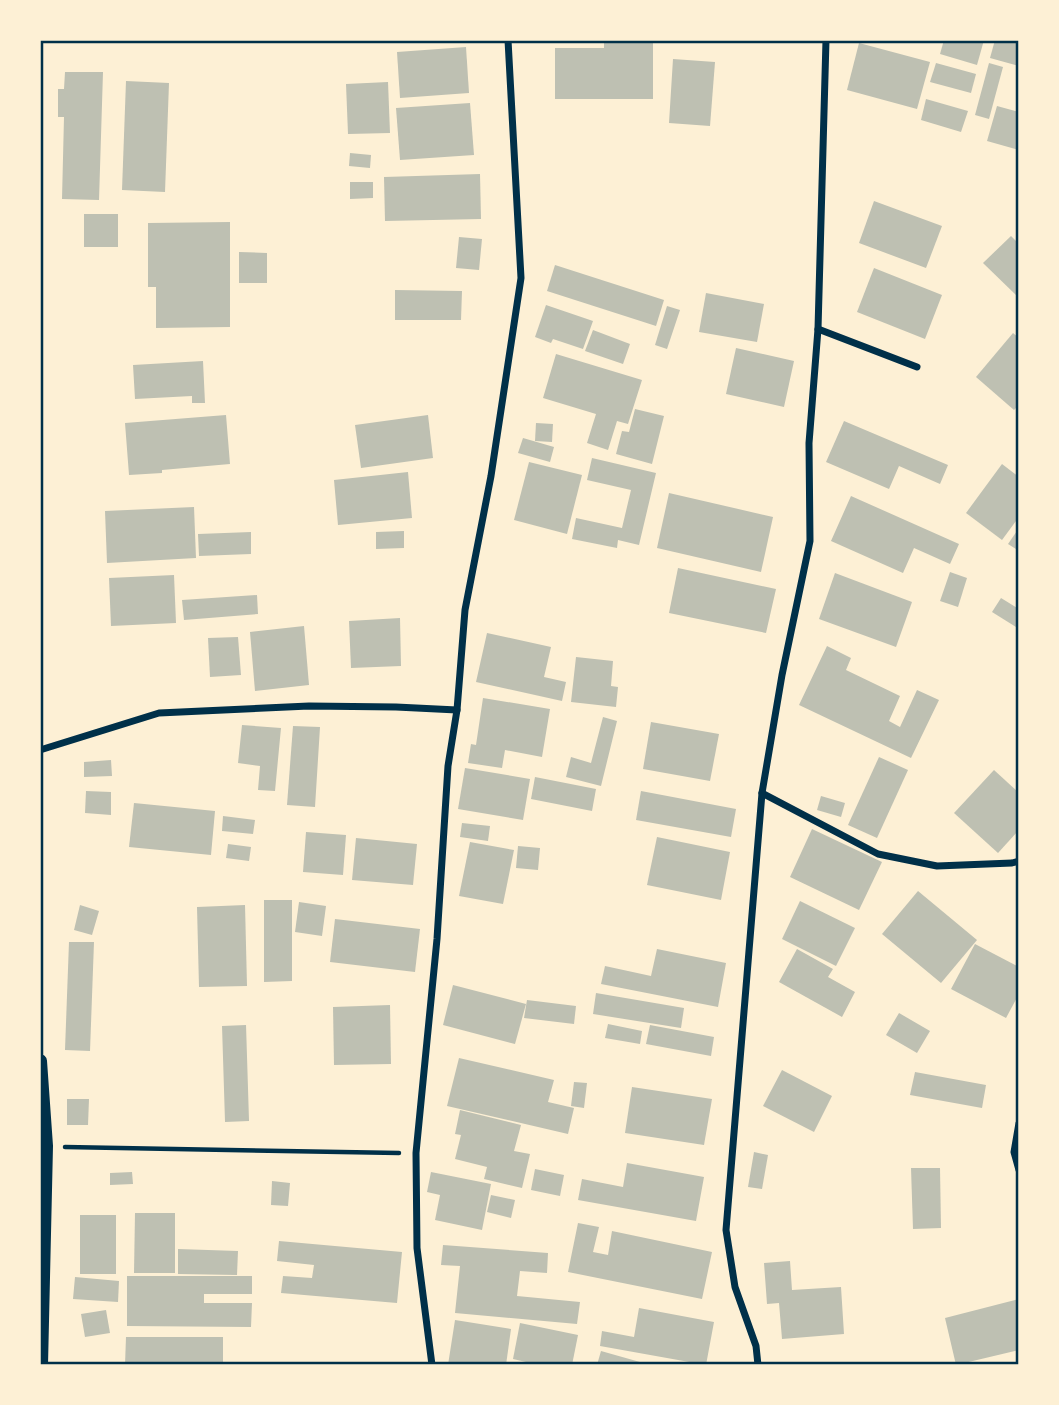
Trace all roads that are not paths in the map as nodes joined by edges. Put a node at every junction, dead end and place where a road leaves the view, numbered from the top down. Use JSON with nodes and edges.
{"nodes":[{"id":1,"x":508,"y":40,"type":"edge"},
{"id":2,"x":826,"y":40,"type":"edge"},
{"id":3,"x":818,"y":329,"type":"junction"},
{"id":4,"x":918,"y":367,"type":"dead end"},
{"id":5,"x":457,"y":710,"type":"junction"},
{"id":6,"x":40,"y":750,"type":"edge"},
{"id":7,"x":762,"y":793,"type":"junction"},
{"id":8,"x":1019,"y":861,"type":"edge"},
{"id":9,"x":40,"y":1061,"type":"edge"},
{"id":10,"x":1019,"y":1123,"type":"edge"},
{"id":11,"x":1019,"y":1170,"type":"edge"},
{"id":12,"x":41,"y":1365,"type":"edge"},
{"id":13,"x":432,"y":1365,"type":"edge"},
{"id":14,"x":758,"y":1365,"type":"edge"}],
"edges":[{"from":1,"to":5,"type":"street"},
{"from":2,"to":3,"type":"street"},
{"from":3,"to":4,"type":"street"},
{"from":3,"to":7,"type":"street"},
{"from":5,"to":6,"type":"street"},
{"from":5,"to":13,"type":"street"},
{"from":7,"to":8,"type":"street"},
{"from":7,"to":14,"type":"street"},
{"from":9,"to":12,"type":"main road"},
{"from":10,"to":11,"type":"street"}]}
